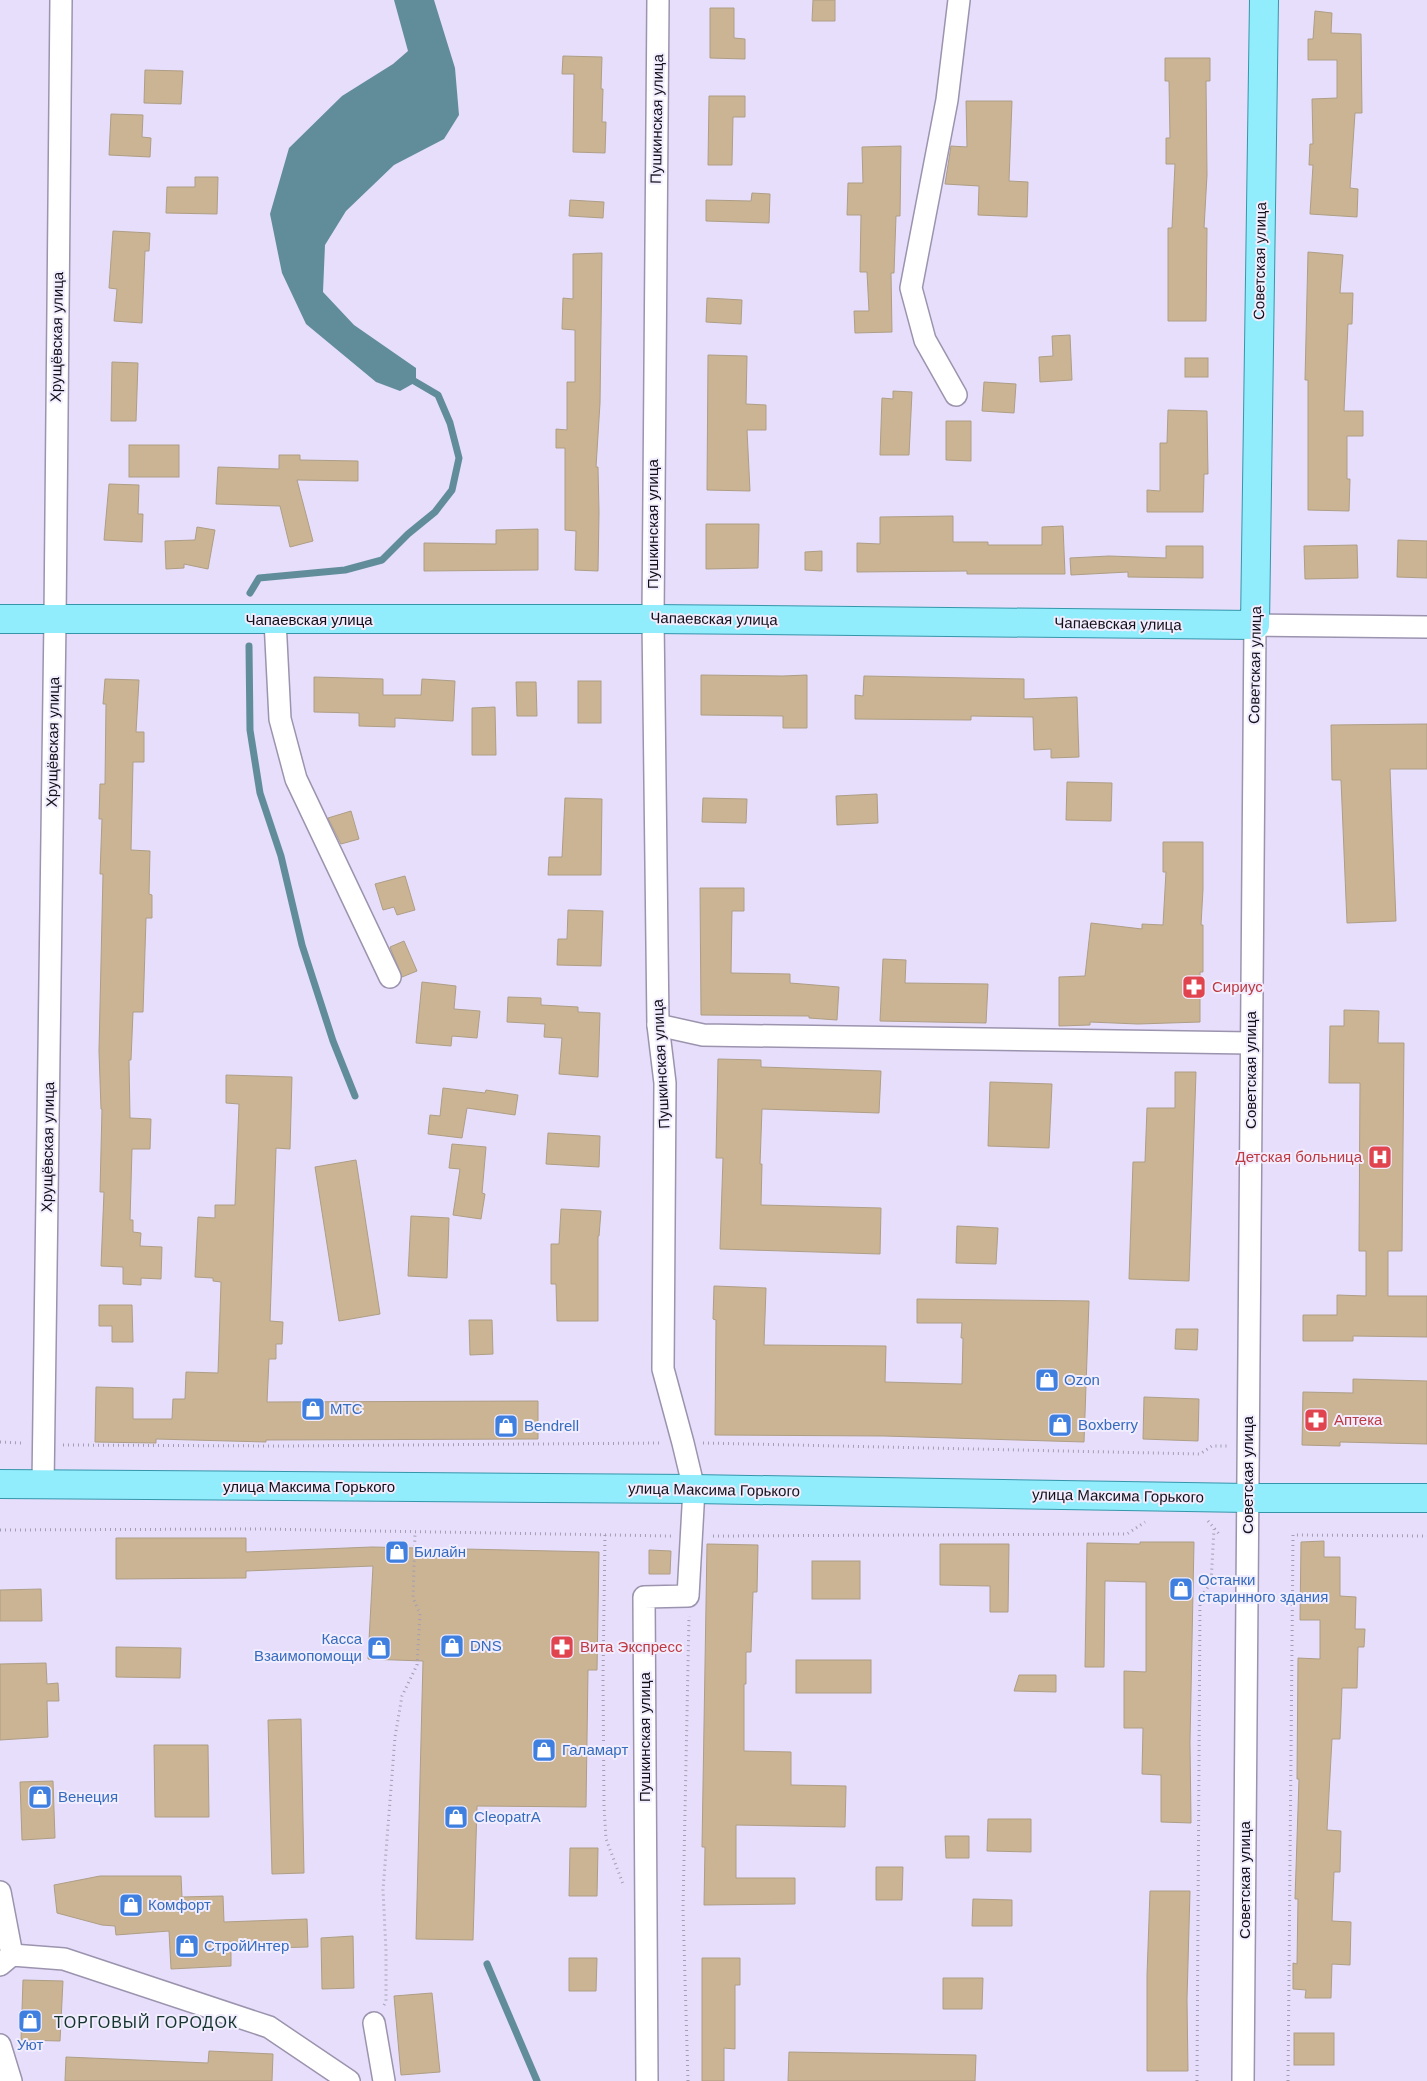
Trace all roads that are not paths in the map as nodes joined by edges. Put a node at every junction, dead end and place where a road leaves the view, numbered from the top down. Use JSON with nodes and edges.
{"nodes":[{"id":1,"x":60,"y":0,"type":"edge"},
{"id":2,"x":658,"y":0,"type":"edge"},
{"id":3,"x":959,"y":0,"type":"edge"},
{"id":4,"x":1264,"y":0,"type":"edge"},
{"id":5,"x":956,"y":395,"type":"dead end"},
{"id":6,"x":0,"y":619,"type":"edge"},
{"id":7,"x":653,"y":619,"type":"junction"},
{"id":8,"x":55,"y":620,"type":"junction"},
{"id":9,"x":275,"y":620,"type":"junction"},
{"id":10,"x":1255,"y":625,"type":"junction"},
{"id":11,"x":1427,"y":627,"type":"edge"},
{"id":12,"x":390,"y":977,"type":"dead end"},
{"id":13,"x":658,"y":1026,"type":"junction"},
{"id":14,"x":1252,"y":1043,"type":"junction"},
{"id":15,"x":0,"y":1484,"type":"edge"},
{"id":16,"x":43,"y":1485,"type":"junction"},
{"id":17,"x":694,"y":1489,"type":"junction"},
{"id":18,"x":1248,"y":1498,"type":"junction"},
{"id":19,"x":1427,"y":1498,"type":"edge"},
{"id":20,"x":0,"y":1892,"type":"edge"},
{"id":21,"x":6,"y":1960,"type":"edge"},
{"id":22,"x":374,"y":2023,"type":"road end"},
{"id":23,"x":0,"y":2045,"type":"edge"},
{"id":24,"x":11,"y":2081,"type":"edge"},
{"id":25,"x":349,"y":2081,"type":"edge"},
{"id":26,"x":384,"y":2081,"type":"edge"},
{"id":27,"x":647,"y":2081,"type":"edge"},
{"id":28,"x":1244,"y":2081,"type":"edge"}],
"edges":[{"from":1,"to":8,"type":"street","name":"Хрущёвская улица"},
{"from":2,"to":7,"type":"street","name":"Пушкинская улица"},
{"from":3,"to":5,"type":"street"},
{"from":4,"to":10,"type":"main road","name":"Советская улица"},
{"from":6,"to":8,"type":"main road","name":"Чапаевская улица"},
{"from":7,"to":9,"type":"main road","name":"Чапаевская улица"},
{"from":7,"to":10,"type":"main road","name":"Чапаевская улица"},
{"from":7,"to":13,"type":"street","name":"Пушкинская улица"},
{"from":8,"to":9,"type":"main road","name":"Чапаевская улица"},
{"from":8,"to":16,"type":"street","name":"Хрущёвская улица"},
{"from":9,"to":12,"type":"street"},
{"from":10,"to":11,"type":"street","name":"Чапаевская улица"},
{"from":10,"to":14,"type":"street","name":"Советская улица"},
{"from":13,"to":14,"type":"street"},
{"from":13,"to":17,"type":"street","name":"Пушкинская улица"},
{"from":14,"to":18,"type":"street","name":"Советская улица"},
{"from":15,"to":16,"type":"main road","name":"улица Максима Горького"},
{"from":16,"to":17,"type":"main road","name":"улица Максима Горького"},
{"from":17,"to":18,"type":"main road","name":"улица Максима Горького"},
{"from":17,"to":27,"type":"street","name":"Пушкинская улица"},
{"from":18,"to":19,"type":"main road","name":"улица Максима Горького"},
{"from":18,"to":28,"type":"street","name":"Советская улица"},
{"from":20,"to":21,"type":"street"},
{"from":21,"to":25,"type":"street"},
{"from":22,"to":26,"type":"street"},
{"from":23,"to":24,"type":"street"}]}
